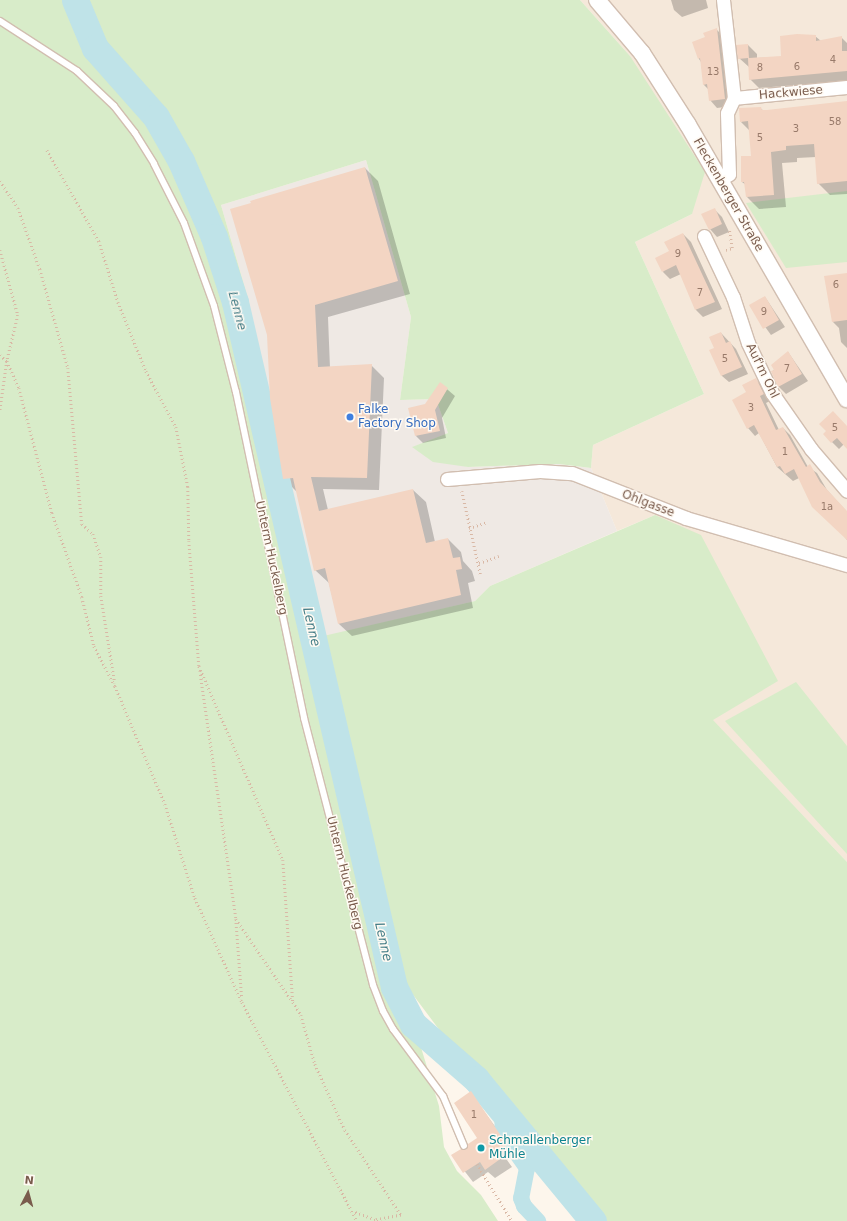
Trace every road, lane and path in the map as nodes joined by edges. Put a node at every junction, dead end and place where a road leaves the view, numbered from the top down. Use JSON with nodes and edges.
{"nodes":[{"id":1,"x":597,"y":0,"type":"edge"},
{"id":2,"x":723,"y":0,"type":"edge"},
{"id":3,"x":0,"y":21,"type":"edge"},
{"id":4,"x":847,"y":87,"type":"edge"},
{"id":5,"x":734,"y":98,"type":"junction"},
{"id":6,"x":46,"y":150,"type":"dead end"},
{"id":7,"x":720,"y":180,"type":"junction"},
{"id":8,"x":0,"y":181,"type":"edge"},
{"id":9,"x":739,"y":215,"type":"junction"},
{"id":10,"x":704,"y":236,"type":"dead end"},
{"id":11,"x":0,"y":250,"type":"edge"},
{"id":12,"x":713,"y":256,"type":"junction"},
{"id":13,"x":0,"y":355,"type":"edge"},
{"id":14,"x":7,"y":361,"type":"junction"},
{"id":15,"x":847,"y":399,"type":"edge"},
{"id":16,"x":0,"y":411,"type":"edge"},
{"id":17,"x":454,"y":479,"type":"joint"},
{"id":18,"x":847,"y":491,"type":"edge"},
{"id":19,"x":487,"y":522,"type":"dead end"},
{"id":20,"x":470,"y":528,"type":"junction"},
{"id":21,"x":499,"y":556,"type":"dead end"},
{"id":22,"x":479,"y":563,"type":"junction"},
{"id":23,"x":847,"y":565,"type":"edge"},
{"id":24,"x":481,"y":576,"type":"dead end"},
{"id":25,"x":199,"y":666,"type":"junction"},
{"id":26,"x":115,"y":686,"type":"junction"},
{"id":27,"x":236,"y":919,"type":"junction"},
{"id":28,"x":242,"y":1002,"type":"junction"},
{"id":29,"x":293,"y":1002,"type":"junction"},
{"id":30,"x":464,"y":1146,"type":"dead end"},
{"id":31,"x":477,"y":1164,"type":"dead end"},
{"id":32,"x":354,"y":1212,"type":"junction"},
{"id":33,"x":357,"y":1221,"type":"edge"},
{"id":34,"x":512,"y":1221,"type":"edge"}],
"edges":[{"from":1,"to":7,"type":"street","name":"Fleckenberger Straße"},
{"from":2,"to":5,"type":"street"},
{"from":3,"to":30,"type":"lane","name":"Unterm Huckelberg"},
{"from":4,"to":5,"type":"street","name":"Hackwiese"},
{"from":5,"to":7,"type":"street"},
{"from":6,"to":25,"type":"path"},
{"from":7,"to":9,"type":"street","name":"Fleckenberger Straße"},
{"from":8,"to":26,"type":"path"},
{"from":9,"to":12,"type":"path"},
{"from":9,"to":15,"type":"street","name":"Fleckenberger Straße"},
{"from":10,"to":12,"type":"street","name":"Auf'm Ohl"},
{"from":11,"to":14,"type":"path"},
{"from":12,"to":18,"type":"street","name":"Auf'm Ohl"},
{"from":13,"to":14,"type":"path"},
{"from":14,"to":16,"type":"path"},
{"from":14,"to":26,"type":"path"},
{"from":17,"to":20,"type":"path"},
{"from":17,"to":23,"type":"street","name":"Ohlgasse"},
{"from":19,"to":20,"type":"path"},
{"from":20,"to":22,"type":"path"},
{"from":21,"to":22,"type":"path"},
{"from":22,"to":24,"type":"path"},
{"from":25,"to":27,"type":"path"},
{"from":25,"to":29,"type":"path"},
{"from":26,"to":28,"type":"path"},
{"from":27,"to":28,"type":"path"},
{"from":27,"to":29,"type":"path"},
{"from":28,"to":32,"type":"path"},
{"from":29,"to":32,"type":"path"},
{"from":31,"to":34,"type":"path"},
{"from":32,"to":33,"type":"path"}]}
